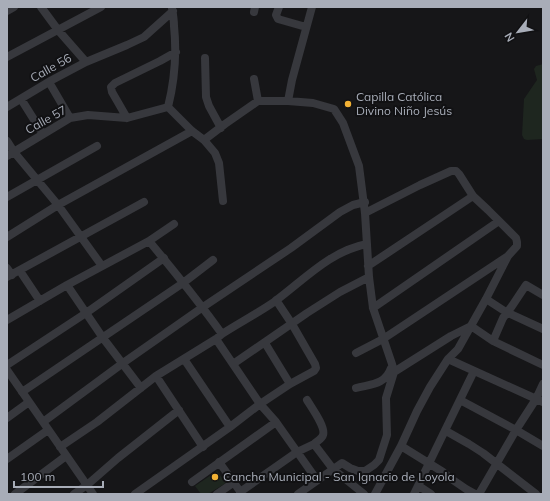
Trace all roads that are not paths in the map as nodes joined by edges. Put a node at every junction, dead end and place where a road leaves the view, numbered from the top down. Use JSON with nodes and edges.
{"nodes":[{"id":1,"x":14,"y":7,"type":"edge"},
{"id":2,"x":41,"y":7,"type":"edge"},
{"id":3,"x":101,"y":7,"type":"edge"},
{"id":4,"x":279,"y":7,"type":"edge"},
{"id":5,"x":312,"y":7,"type":"edge"},
{"id":6,"x":172,"y":9,"type":"edge"},
{"id":7,"x":7,"y":10,"type":"edge"},
{"id":8,"x":306,"y":27,"type":"junction"},
{"id":9,"x":58,"y":30,"type":"junction"},
{"id":10,"x":176,"y":52,"type":"junction"},
{"id":11,"x":7,"y":57,"type":"edge"},
{"id":12,"x":205,"y":58,"type":"dead end"},
{"id":13,"x":86,"y":62,"type":"junction"},
{"id":14,"x":254,"y":79,"type":"dead end"},
{"id":15,"x":49,"y":82,"type":"junction"},
{"id":16,"x":21,"y":99,"type":"junction"},
{"id":17,"x":258,"y":101,"type":"junction"},
{"id":18,"x":288,"y":101,"type":"junction"},
{"id":19,"x":7,"y":107,"type":"edge"},
{"id":20,"x":168,"y":108,"type":"junction"},
{"id":21,"x":70,"y":118,"type":"junction"},
{"id":22,"x":128,"y":118,"type":"junction"},
{"id":23,"x":220,"y":128,"type":"junction"},
{"id":24,"x":192,"y":131,"type":"junction"},
{"id":25,"x":43,"y":134,"type":"junction"},
{"id":26,"x":204,"y":140,"type":"junction"},
{"id":27,"x":7,"y":141,"type":"edge"},
{"id":28,"x":97,"y":146,"type":"dead end"},
{"id":29,"x":10,"y":154,"type":"edge"},
{"id":30,"x":36,"y":180,"type":"junction"},
{"id":31,"x":474,"y":196,"type":"junction"},
{"id":32,"x":7,"y":197,"type":"edge"},
{"id":33,"x":223,"y":201,"type":"dead end"},
{"id":34,"x":144,"y":202,"type":"dead end"},
{"id":35,"x":364,"y":202,"type":"junction"},
{"id":36,"x":58,"y":205,"type":"junction"},
{"id":37,"x":366,"y":213,"type":"junction"},
{"id":38,"x":499,"y":221,"type":"junction"},
{"id":39,"x":174,"y":224,"type":"dead end"},
{"id":40,"x":81,"y":236,"type":"junction"},
{"id":41,"x":7,"y":237,"type":"edge"},
{"id":42,"x":148,"y":241,"type":"junction"},
{"id":43,"x":367,"y":244,"type":"junction"},
{"id":44,"x":508,"y":256,"type":"junction"},
{"id":45,"x":164,"y":258,"type":"junction"},
{"id":46,"x":213,"y":260,"type":"dead end"},
{"id":47,"x":102,"y":266,"type":"junction"},
{"id":48,"x":368,"y":266,"type":"junction"},
{"id":49,"x":7,"y":268,"type":"edge"},
{"id":50,"x":20,"y":271,"type":"junction"},
{"id":51,"x":9,"y":276,"type":"edge"},
{"id":52,"x":369,"y":277,"type":"junction"},
{"id":53,"x":183,"y":283,"type":"junction"},
{"id":54,"x":67,"y":285,"type":"junction"},
{"id":55,"x":543,"y":295,"type":"edge"},
{"id":56,"x":486,"y":299,"type":"junction"},
{"id":57,"x":276,"y":300,"type":"junction"},
{"id":58,"x":40,"y":301,"type":"junction"},
{"id":59,"x":203,"y":307,"type":"junction"},
{"id":60,"x":374,"y":308,"type":"junction"},
{"id":61,"x":506,"y":312,"type":"junction"},
{"id":62,"x":86,"y":313,"type":"junction"},
{"id":63,"x":7,"y":320,"type":"edge"},
{"id":64,"x":292,"y":324,"type":"junction"},
{"id":65,"x":471,"y":326,"type":"junction"},
{"id":66,"x":543,"y":329,"type":"edge"},
{"id":67,"x":219,"y":336,"type":"junction"},
{"id":68,"x":103,"y":338,"type":"junction"},
{"id":69,"x":383,"y":339,"type":"junction"},
{"id":70,"x":493,"y":341,"type":"junction"},
{"id":71,"x":264,"y":343,"type":"junction"},
{"id":72,"x":356,"y":353,"type":"dead end"},
{"id":73,"x":184,"y":359,"type":"junction"},
{"id":74,"x":448,"y":359,"type":"junction"},
{"id":75,"x":123,"y":363,"type":"junction"},
{"id":76,"x":233,"y":364,"type":"junction"},
{"id":77,"x":543,"y":364,"type":"edge"},
{"id":78,"x":7,"y":366,"type":"edge"},
{"id":79,"x":393,"y":368,"type":"junction"},
{"id":80,"x":474,"y":371,"type":"junction"},
{"id":81,"x":8,"y":374,"type":"edge"},
{"id":82,"x":156,"y":376,"type":"junction"},
{"id":83,"x":290,"y":384,"type":"junction"},
{"id":84,"x":543,"y":384,"type":"edge"},
{"id":85,"x":142,"y":388,"type":"junction"},
{"id":86,"x":356,"y":388,"type":"dead end"},
{"id":87,"x":22,"y":392,"type":"junction"},
{"id":88,"x":307,"y":400,"type":"dead end"},
{"id":89,"x":460,"y":400,"type":"junction"},
{"id":90,"x":539,"y":401,"type":"edge"},
{"id":91,"x":29,"y":402,"type":"junction"},
{"id":92,"x":260,"y":404,"type":"junction"},
{"id":93,"x":179,"y":410,"type":"junction"},
{"id":94,"x":7,"y":418,"type":"edge"},
{"id":95,"x":43,"y":422,"type":"junction"},
{"id":96,"x":276,"y":422,"type":"junction"},
{"id":97,"x":230,"y":427,"type":"junction"},
{"id":98,"x":48,"y":430,"type":"junction"},
{"id":99,"x":516,"y":430,"type":"junction"},
{"id":100,"x":446,"y":431,"type":"junction"},
{"id":101,"x":314,"y":444,"type":"junction"},
{"id":102,"x":401,"y":446,"type":"junction"},
{"id":103,"x":543,"y":446,"type":"edge"},
{"id":104,"x":60,"y":447,"type":"junction"},
{"id":105,"x":203,"y":447,"type":"junction"},
{"id":106,"x":297,"y":452,"type":"junction"},
{"id":107,"x":66,"y":456,"type":"junction"},
{"id":108,"x":7,"y":459,"type":"edge"},
{"id":109,"x":219,"y":462,"type":"junction"},
{"id":110,"x":429,"y":463,"type":"junction"},
{"id":111,"x":497,"y":464,"type":"junction"},
{"id":112,"x":333,"y":469,"type":"junction"},
{"id":113,"x":317,"y":480,"type":"junction"},
{"id":114,"x":192,"y":482,"type":"dead end"},
{"id":115,"x":233,"y":483,"type":"junction"},
{"id":116,"x":86,"y":485,"type":"junction"},
{"id":117,"x":418,"y":486,"type":"junction"},
{"id":118,"x":464,"y":492,"type":"edge"},
{"id":119,"x":241,"y":493,"type":"edge"},
{"id":120,"x":378,"y":493,"type":"edge"},
{"id":121,"x":15,"y":494,"type":"edge"},
{"id":122,"x":74,"y":494,"type":"edge"},
{"id":123,"x":92,"y":494,"type":"edge"},
{"id":124,"x":135,"y":494,"type":"edge"},
{"id":125,"x":217,"y":494,"type":"edge"},
{"id":126,"x":298,"y":494,"type":"edge"},
{"id":127,"x":364,"y":494,"type":"edge"},
{"id":128,"x":414,"y":494,"type":"edge"},
{"id":129,"x":431,"y":494,"type":"edge"},
{"id":130,"x":475,"y":494,"type":"edge"},
{"id":131,"x":479,"y":494,"type":"edge"},
{"id":132,"x":536,"y":494,"type":"edge"}],
"edges":[{"from":1,"to":7,"type":"street"},
{"from":2,"to":9,"type":"street","name":"Calle 56"},
{"from":3,"to":9,"type":"street"},
{"from":4,"to":8,"type":"street"},
{"from":5,"to":8,"type":"street"},
{"from":6,"to":10,"type":"street"},
{"from":6,"to":13,"type":"street"},
{"from":8,"to":18,"type":"street"},
{"from":9,"to":11,"type":"street"},
{"from":9,"to":13,"type":"street","name":"Calle 56"},
{"from":10,"to":20,"type":"street"},
{"from":10,"to":22,"type":"street"},
{"from":12,"to":23,"type":"street"},
{"from":13,"to":15,"type":"street","name":"Calle 56"},
{"from":14,"to":17,"type":"street"},
{"from":15,"to":16,"type":"street","name":"Calle 56"},
{"from":15,"to":21,"type":"street"},
{"from":16,"to":19,"type":"street","name":"Calle 56"},
{"from":16,"to":25,"type":"street"},
{"from":17,"to":18,"type":"street"},
{"from":17,"to":23,"type":"street"},
{"from":18,"to":35,"type":"street"},
{"from":20,"to":22,"type":"street","name":"Calle 57"},
{"from":20,"to":24,"type":"street"},
{"from":21,"to":22,"type":"street","name":"Calle 57"},
{"from":21,"to":25,"type":"street","name":"Calle 57"},
{"from":23,"to":26,"type":"street"},
{"from":24,"to":26,"type":"street"},
{"from":24,"to":36,"type":"street"},
{"from":25,"to":29,"type":"street","name":"Calle 57"},
{"from":26,"to":33,"type":"street"},
{"from":27,"to":29,"type":"street"},
{"from":28,"to":30,"type":"street"},
{"from":29,"to":30,"type":"street"},
{"from":30,"to":32,"type":"street"},
{"from":30,"to":36,"type":"street"},
{"from":31,"to":37,"type":"street"},
{"from":31,"to":38,"type":"street"},
{"from":31,"to":48,"type":"street"},
{"from":34,"to":40,"type":"street"},
{"from":35,"to":37,"type":"street"},
{"from":35,"to":59,"type":"street"},
{"from":36,"to":40,"type":"street"},
{"from":36,"to":41,"type":"street"},
{"from":37,"to":43,"type":"street"},
{"from":38,"to":44,"type":"street"},
{"from":38,"to":60,"type":"street"},
{"from":39,"to":42,"type":"street"},
{"from":40,"to":47,"type":"street"},
{"from":40,"to":50,"type":"street"},
{"from":42,"to":45,"type":"street"},
{"from":42,"to":47,"type":"street"},
{"from":43,"to":48,"type":"street"},
{"from":43,"to":57,"type":"street"},
{"from":44,"to":56,"type":"street"},
{"from":44,"to":69,"type":"street"},
{"from":45,"to":53,"type":"street"},
{"from":45,"to":62,"type":"street"},
{"from":46,"to":53,"type":"street"},
{"from":47,"to":54,"type":"street"},
{"from":48,"to":52,"type":"street"},
{"from":49,"to":51,"type":"street"},
{"from":50,"to":51,"type":"street"},
{"from":50,"to":58,"type":"street"},
{"from":52,"to":60,"type":"street"},
{"from":52,"to":64,"type":"street"},
{"from":53,"to":59,"type":"street"},
{"from":53,"to":68,"type":"street"},
{"from":54,"to":58,"type":"street"},
{"from":54,"to":62,"type":"street"},
{"from":55,"to":61,"type":"street"},
{"from":56,"to":61,"type":"street"},
{"from":56,"to":65,"type":"street"},
{"from":57,"to":64,"type":"street"},
{"from":57,"to":67,"type":"street"},
{"from":58,"to":63,"type":"street"},
{"from":59,"to":67,"type":"street"},
{"from":59,"to":75,"type":"street"},
{"from":60,"to":69,"type":"street"},
{"from":61,"to":66,"type":"street"},
{"from":61,"to":70,"type":"street"},
{"from":62,"to":68,"type":"street"},
{"from":62,"to":78,"type":"street"},
{"from":64,"to":71,"type":"street"},
{"from":64,"to":83,"type":"street"},
{"from":65,"to":70,"type":"street"},
{"from":65,"to":74,"type":"street"},
{"from":65,"to":79,"type":"street"},
{"from":67,"to":73,"type":"street"},
{"from":67,"to":76,"type":"street"},
{"from":68,"to":75,"type":"street"},
{"from":68,"to":87,"type":"street"},
{"from":69,"to":72,"type":"street"},
{"from":69,"to":79,"type":"street"},
{"from":70,"to":77,"type":"street"},
{"from":71,"to":76,"type":"street"},
{"from":71,"to":83,"type":"street"},
{"from":73,"to":82,"type":"street"},
{"from":73,"to":97,"type":"street"},
{"from":74,"to":80,"type":"street"},
{"from":74,"to":102,"type":"street"},
{"from":75,"to":85,"type":"street"},
{"from":75,"to":95,"type":"street"},
{"from":76,"to":92,"type":"street"},
{"from":79,"to":86,"type":"street"},
{"from":79,"to":112,"type":"street"},
{"from":80,"to":89,"type":"street"},
{"from":80,"to":90,"type":"street"},
{"from":81,"to":87,"type":"street"},
{"from":82,"to":85,"type":"street"},
{"from":82,"to":93,"type":"street"},
{"from":83,"to":92,"type":"street"},
{"from":84,"to":90,"type":"street"},
{"from":85,"to":104,"type":"street"},
{"from":87,"to":91,"type":"street"},
{"from":88,"to":101,"type":"street"},
{"from":89,"to":99,"type":"street"},
{"from":89,"to":100,"type":"street"},
{"from":90,"to":99,"type":"street"},
{"from":91,"to":94,"type":"street"},
{"from":91,"to":95,"type":"street"},
{"from":92,"to":96,"type":"street"},
{"from":92,"to":97,"type":"street"},
{"from":93,"to":105,"type":"street"},
{"from":93,"to":116,"type":"street"},
{"from":95,"to":98,"type":"street"},
{"from":96,"to":106,"type":"street"},
{"from":96,"to":109,"type":"street"},
{"from":97,"to":105,"type":"street"},
{"from":98,"to":104,"type":"street"},
{"from":98,"to":108,"type":"street"},
{"from":99,"to":103,"type":"street"},
{"from":99,"to":111,"type":"street"},
{"from":100,"to":110,"type":"street"},
{"from":100,"to":111,"type":"street"},
{"from":101,"to":106,"type":"street"},
{"from":101,"to":112,"type":"street"},
{"from":102,"to":110,"type":"street"},
{"from":102,"to":120,"type":"street"},
{"from":104,"to":107,"type":"street"},
{"from":105,"to":124,"type":"street"},
{"from":106,"to":113,"type":"street"},
{"from":106,"to":119,"type":"street"},
{"from":107,"to":116,"type":"street"},
{"from":107,"to":121,"type":"street"},
{"from":109,"to":114,"type":"street"},
{"from":109,"to":115,"type":"street"},
{"from":110,"to":117,"type":"street"},
{"from":110,"to":118,"type":"street"},
{"from":111,"to":131,"type":"street"},
{"from":111,"to":132,"type":"street"},
{"from":112,"to":113,"type":"street"},
{"from":112,"to":127,"type":"street"},
{"from":113,"to":126,"type":"street"},
{"from":115,"to":119,"type":"street"},
{"from":115,"to":125,"type":"street"},
{"from":116,"to":122,"type":"street"},
{"from":116,"to":123,"type":"street"},
{"from":117,"to":128,"type":"street"},
{"from":117,"to":129,"type":"street"},
{"from":118,"to":130,"type":"street"}]}
